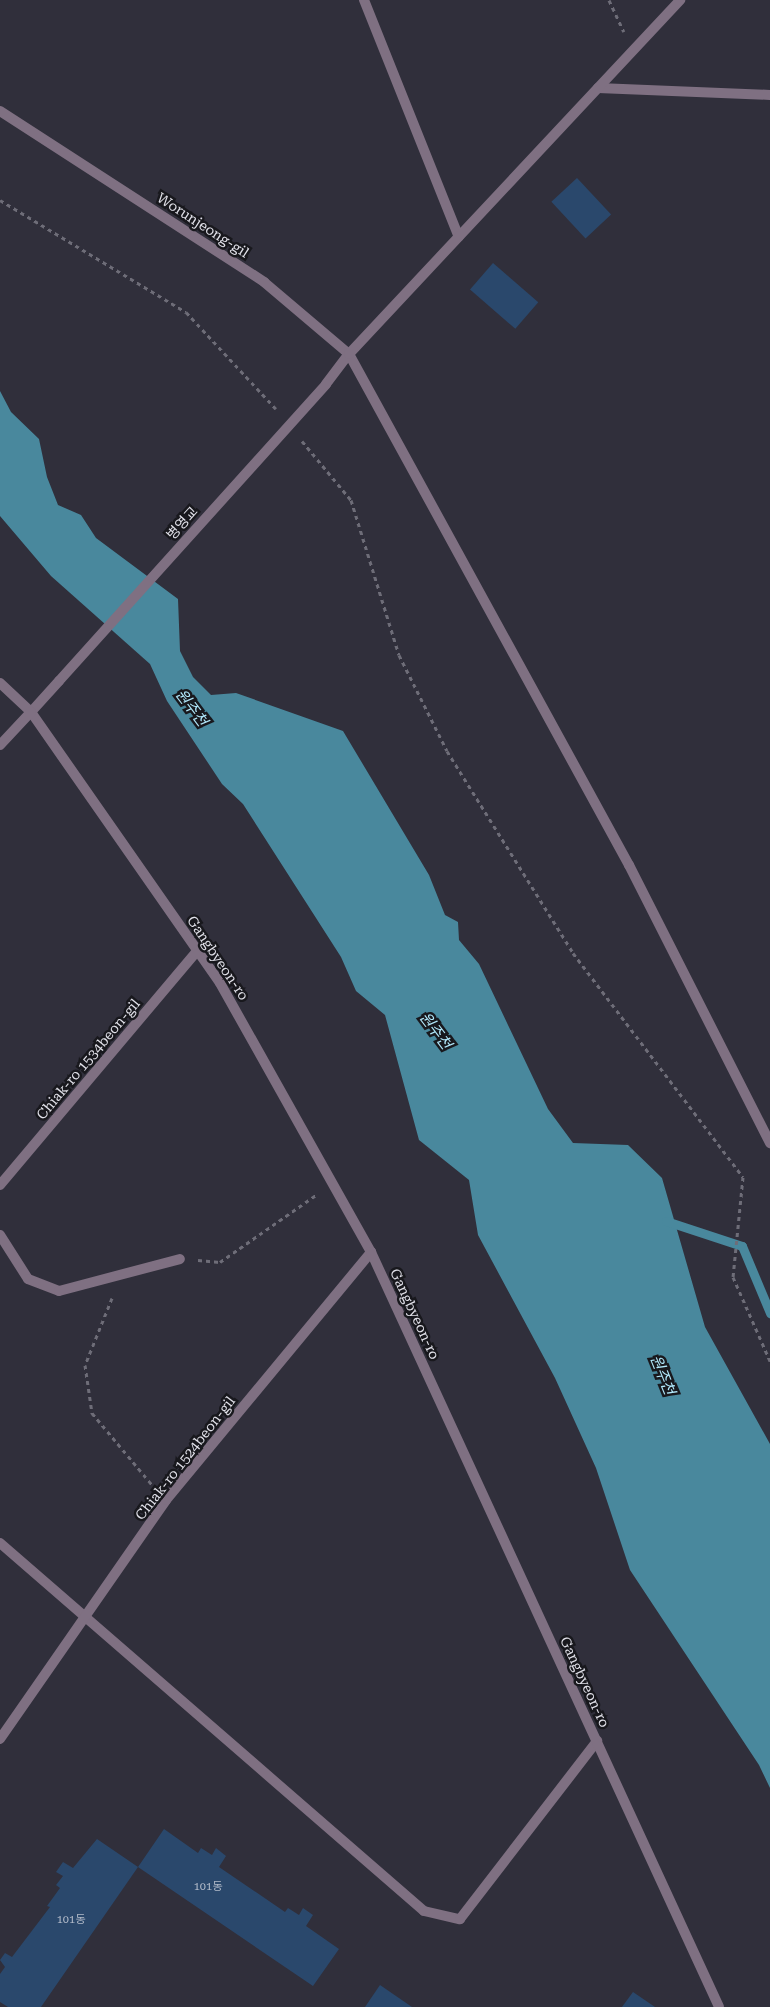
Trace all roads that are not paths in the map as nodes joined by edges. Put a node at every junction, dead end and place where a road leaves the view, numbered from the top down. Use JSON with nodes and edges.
{"nodes":[{"id":1,"x":364,"y":0,"type":"edge"},
{"id":2,"x":680,"y":0,"type":"edge"},
{"id":3,"x":598,"y":88,"type":"junction"},
{"id":4,"x":770,"y":95,"type":"edge"},
{"id":5,"x":0,"y":111,"type":"edge"},
{"id":6,"x":459,"y":237,"type":"junction"},
{"id":7,"x":349,"y":354,"type":"junction"},
{"id":8,"x":0,"y":683,"type":"edge"},
{"id":9,"x":31,"y":712,"type":"junction"},
{"id":10,"x":0,"y":745,"type":"edge"},
{"id":11,"x":197,"y":951,"type":"junction"},
{"id":12,"x":770,"y":1142,"type":"edge"},
{"id":13,"x":0,"y":1185,"type":"edge"},
{"id":14,"x":0,"y":1235,"type":"edge"},
{"id":15,"x":371,"y":1252,"type":"junction"},
{"id":16,"x":180,"y":1259,"type":"dead end"},
{"id":17,"x":0,"y":1543,"type":"edge"},
{"id":18,"x":86,"y":1619,"type":"junction"},
{"id":19,"x":0,"y":1739,"type":"edge"},
{"id":20,"x":597,"y":1742,"type":"junction"},
{"id":21,"x":718,"y":2007,"type":"edge"}],
"edges":[{"from":1,"to":6,"type":"street"},
{"from":2,"to":3,"type":"street"},
{"from":3,"to":4,"type":"street"},
{"from":3,"to":6,"type":"street"},
{"from":5,"to":7,"type":"street","name":"Worunjeong-gil"},
{"from":6,"to":7,"type":"street"},
{"from":7,"to":9,"type":"street","name":"병영교","bridge":true},
{"from":7,"to":12,"type":"street"},
{"from":8,"to":9,"type":"street","name":"Gangbyeon-ro"},
{"from":9,"to":10,"type":"street"},
{"from":9,"to":11,"type":"street","name":"Gangbyeon-ro"},
{"from":11,"to":13,"type":"street","name":"Chiak-ro 1534beon-gil"},
{"from":11,"to":15,"type":"street","name":"Gangbyeon-ro"},
{"from":14,"to":16,"type":"street"},
{"from":15,"to":18,"type":"street","name":"Chiak-ro 1524beon-gil"},
{"from":15,"to":20,"type":"street","name":"Gangbyeon-ro"},
{"from":17,"to":18,"type":"street"},
{"from":18,"to":19,"type":"street","name":"Chiak-ro 1524beon-gil"},
{"from":18,"to":20,"type":"street"},
{"from":20,"to":21,"type":"street","name":"Gangbyeon-ro"}]}
